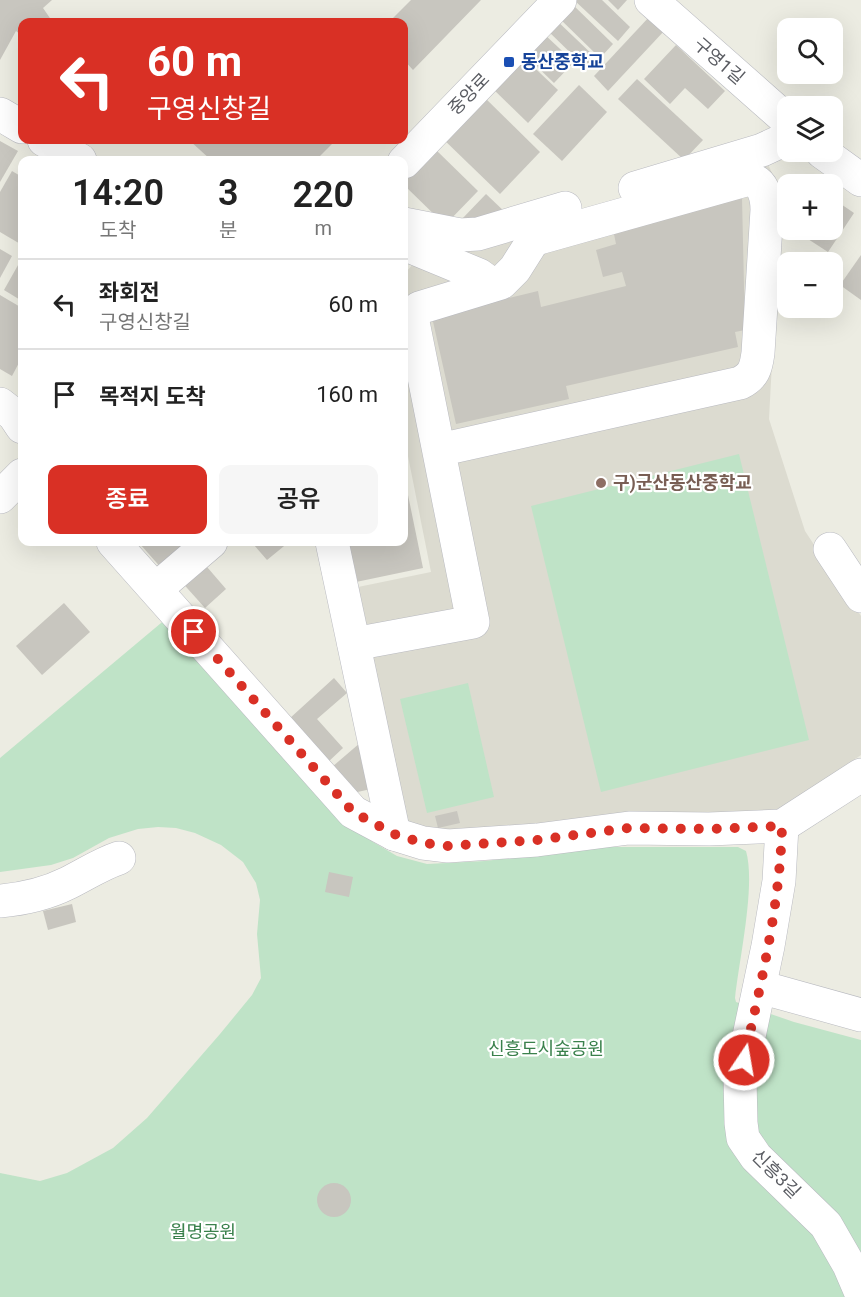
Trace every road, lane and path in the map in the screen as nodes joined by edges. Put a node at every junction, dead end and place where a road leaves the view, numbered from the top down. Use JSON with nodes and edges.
{"nodes":[{"id":1,"x":560,"y":0,"type":"edge"},
{"id":2,"x":651,"y":0,"type":"edge"},
{"id":3,"x":777,"y":111,"type":"edge"},
{"id":4,"x":0,"y":114,"type":"edge"},
{"id":5,"x":18,"y":125,"type":"edge"},
{"id":6,"x":777,"y":143,"type":"edge"},
{"id":7,"x":51,"y":144,"type":"edge"},
{"id":8,"x":73,"y":156,"type":"edge"},
{"id":9,"x":408,"y":158,"type":"edge"},
{"id":10,"x":836,"y":162,"type":"edge"},
{"id":11,"x":861,"y":180,"type":"edge"},
{"id":12,"x":408,"y":226,"type":"edge"},
{"id":13,"x":408,"y":246,"type":"edge"},
{"id":14,"x":489,"y":286,"type":"junction"},
{"id":15,"x":0,"y":404,"type":"edge"},
{"id":16,"x":18,"y":421,"type":"edge"},
{"id":17,"x":439,"y":450,"type":"junction"},
{"id":18,"x":18,"y":479,"type":"edge"},
{"id":19,"x":0,"y":497,"type":"edge"},
{"id":20,"x":117,"y":546,"type":"edge"},
{"id":21,"x":206,"y":546,"type":"edge"},
{"id":22,"x":333,"y":546,"type":"edge"},
{"id":23,"x":830,"y":549,"type":"dead end"},
{"id":24,"x":156,"y":589,"type":"junction"},
{"id":25,"x":861,"y":596,"type":"edge"},
{"id":26,"x":354,"y":644,"type":"junction"},
{"id":27,"x":861,"y":775,"type":"edge"},
{"id":28,"x":782,"y":826,"type":"junction"},
{"id":29,"x":394,"y":834,"type":"junction"},
{"id":30,"x":120,"y":858,"type":"dead end"},
{"id":31,"x":0,"y":901,"type":"edge"},
{"id":32,"x":760,"y":987,"type":"junction"},
{"id":33,"x":861,"y":1015,"type":"edge"},
{"id":34,"x":861,"y":1293,"type":"edge"}],
"edges":[{"from":1,"to":9,"type":"street","name":"중앙로"},
{"from":2,"to":3,"type":"street","name":"구영1길"},
{"from":4,"to":5,"type":"street"},
{"from":6,"to":12,"type":"street"},
{"from":7,"to":8,"type":"street"},
{"from":10,"to":11,"type":"street"},
{"from":13,"to":14,"type":"street"},
{"from":14,"to":17,"type":"street"},
{"from":14,"to":17,"type":"street"},
{"from":15,"to":16,"type":"street"},
{"from":17,"to":26,"type":"street"},
{"from":18,"to":19,"type":"street"},
{"from":20,"to":24,"type":"street"},
{"from":21,"to":24,"type":"street"},
{"from":22,"to":26,"type":"street"},
{"from":23,"to":25,"type":"street"},
{"from":24,"to":29,"type":"street"},
{"from":26,"to":29,"type":"street"},
{"from":27,"to":28,"type":"street"},
{"from":28,"to":29,"type":"street"},
{"from":28,"to":32,"type":"street","name":"신흥3길"},
{"from":30,"to":31,"type":"street"},
{"from":32,"to":33,"type":"street"},
{"from":32,"to":34,"type":"street","name":"신흥3길"}]}
